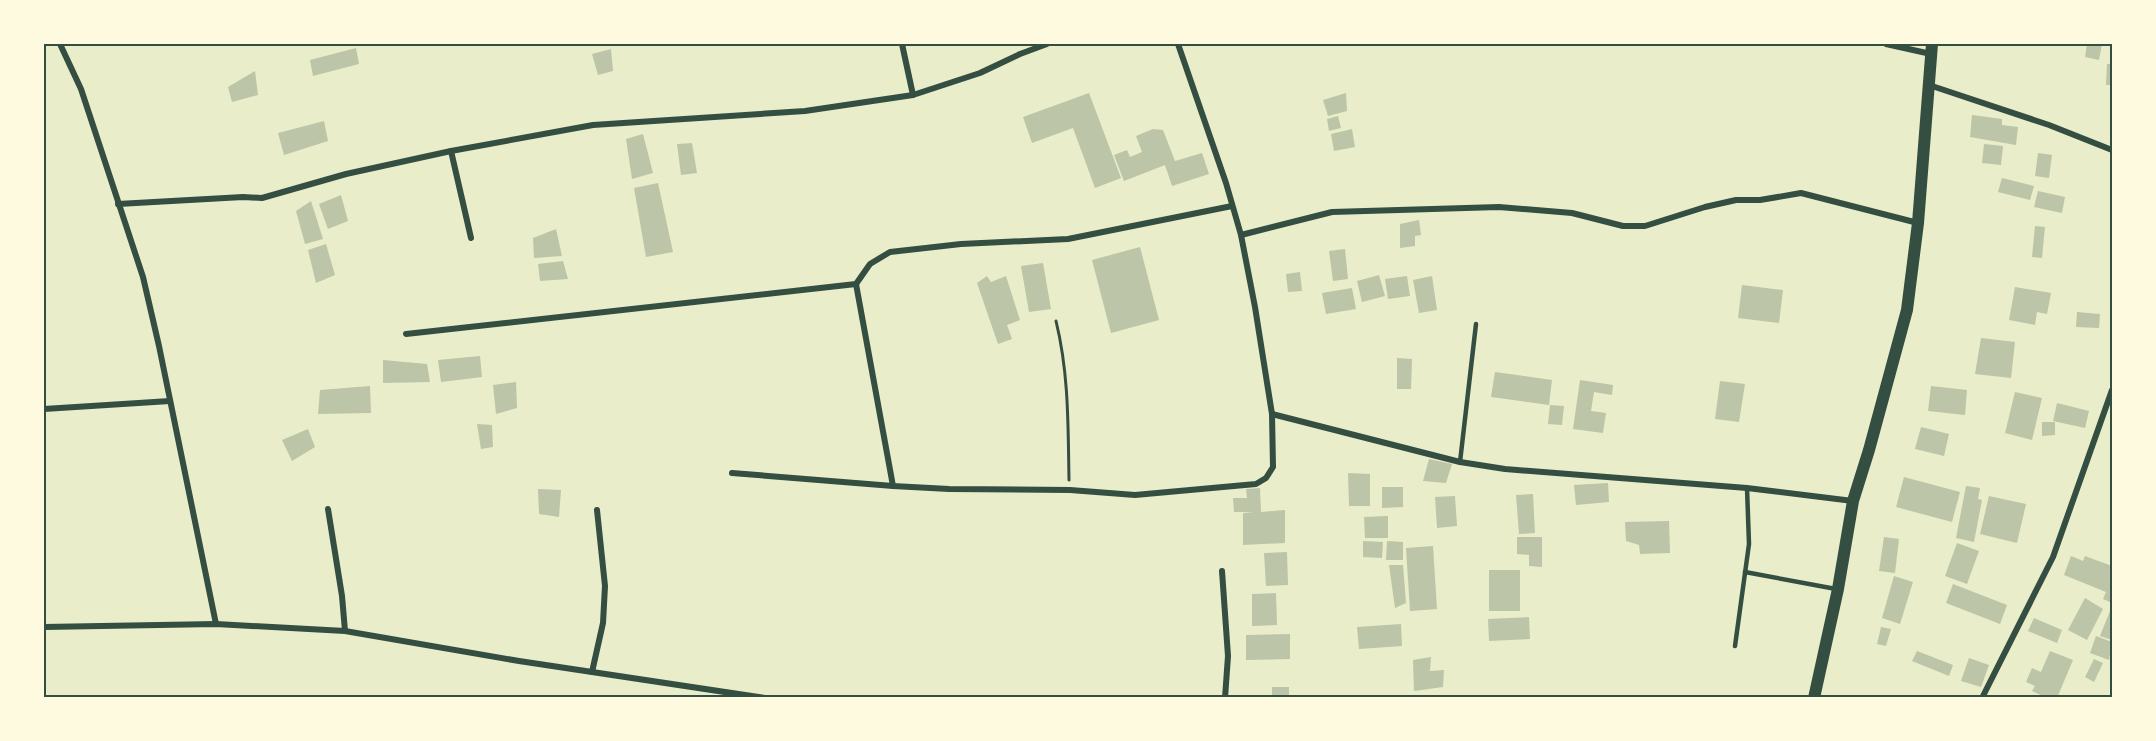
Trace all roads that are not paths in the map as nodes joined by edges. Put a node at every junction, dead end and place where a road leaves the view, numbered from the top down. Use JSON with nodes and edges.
{"nodes":[{"id":1,"x":60,"y":44,"type":"edge"},
{"id":2,"x":902,"y":44,"type":"edge"},
{"id":3,"x":1047,"y":44,"type":"edge"},
{"id":4,"x":1178,"y":44,"type":"edge"},
{"id":5,"x":1886,"y":44,"type":"edge"},
{"id":6,"x":1932,"y":49,"type":"edge"},
{"id":7,"x":1929,"y":85,"type":"junction"},
{"id":8,"x":914,"y":94,"type":"junction"},
{"id":9,"x":2112,"y":150,"type":"edge"},
{"id":10,"x":451,"y":151,"type":"junction"},
{"id":11,"x":118,"y":204,"type":"junction"},
{"id":12,"x":1232,"y":206,"type":"junction"},
{"id":13,"x":1918,"y":223,"type":"junction"},
{"id":14,"x":1241,"y":235,"type":"junction"},
{"id":15,"x":471,"y":238,"type":"dead end"},
{"id":16,"x":856,"y":284,"type":"junction"},
{"id":17,"x":1476,"y":324,"type":"dead end"},
{"id":18,"x":406,"y":334,"type":"dead end"},
{"id":19,"x":2112,"y":390,"type":"edge"},
{"id":20,"x":170,"y":401,"type":"junction"},
{"id":21,"x":44,"y":409,"type":"edge"},
{"id":22,"x":1272,"y":414,"type":"junction"},
{"id":23,"x":1460,"y":462,"type":"junction"},
{"id":24,"x":732,"y":472,"type":"dead end"},
{"id":25,"x":893,"y":486,"type":"junction"},
{"id":26,"x":1747,"y":488,"type":"junction"},
{"id":27,"x":1853,"y":501,"type":"junction"},
{"id":28,"x":328,"y":509,"type":"dead end"},
{"id":29,"x":597,"y":510,"type":"dead end"},
{"id":30,"x":1222,"y":571,"type":"dead end"},
{"id":31,"x":1745,"y":572,"type":"junction"},
{"id":32,"x":1838,"y":589,"type":"junction"},
{"id":33,"x":216,"y":624,"type":"junction"},
{"id":34,"x":44,"y":627,"type":"edge"},
{"id":35,"x":345,"y":631,"type":"junction"},
{"id":36,"x":1735,"y":646,"type":"dead end"},
{"id":37,"x":592,"y":672,"type":"junction"},
{"id":38,"x":1817,"y":697,"type":"edge"},
{"id":39,"x":765,"y":698,"type":"edge"},
{"id":40,"x":1226,"y":698,"type":"edge"},
{"id":41,"x":1982,"y":698,"type":"edge"}],
"edges":[{"from":1,"to":11,"type":"street"},
{"from":2,"to":8,"type":"street"},
{"from":3,"to":8,"type":"street"},
{"from":4,"to":12,"type":"street"},
{"from":5,"to":6,"type":"street"},
{"from":6,"to":7,"type":"main road"},
{"from":7,"to":9,"type":"street"},
{"from":7,"to":13,"type":"main road"},
{"from":8,"to":10,"type":"street"},
{"from":10,"to":11,"type":"street"},
{"from":10,"to":15,"type":"street"},
{"from":11,"to":20,"type":"street"},
{"from":12,"to":14,"type":"street"},
{"from":12,"to":16,"type":"street"},
{"from":13,"to":14,"type":"street"},
{"from":13,"to":27,"type":"main road"},
{"from":14,"to":22,"type":"street"},
{"from":16,"to":18,"type":"street"},
{"from":16,"to":25,"type":"street"},
{"from":17,"to":23,"type":"lane"},
{"from":19,"to":41,"type":"street"},
{"from":20,"to":21,"type":"street"},
{"from":20,"to":33,"type":"street"},
{"from":22,"to":23,"type":"street"},
{"from":22,"to":25,"type":"street"},
{"from":23,"to":26,"type":"street"},
{"from":24,"to":25,"type":"street"},
{"from":26,"to":27,"type":"street"},
{"from":26,"to":31,"type":"lane"},
{"from":27,"to":32,"type":"main road"},
{"from":28,"to":35,"type":"street"},
{"from":29,"to":37,"type":"street"},
{"from":30,"to":40,"type":"street"},
{"from":31,"to":32,"type":"lane"},
{"from":31,"to":36,"type":"lane"},
{"from":32,"to":38,"type":"main road"},
{"from":33,"to":34,"type":"street"},
{"from":33,"to":35,"type":"street"},
{"from":35,"to":37,"type":"street"},
{"from":37,"to":39,"type":"street"}]}
